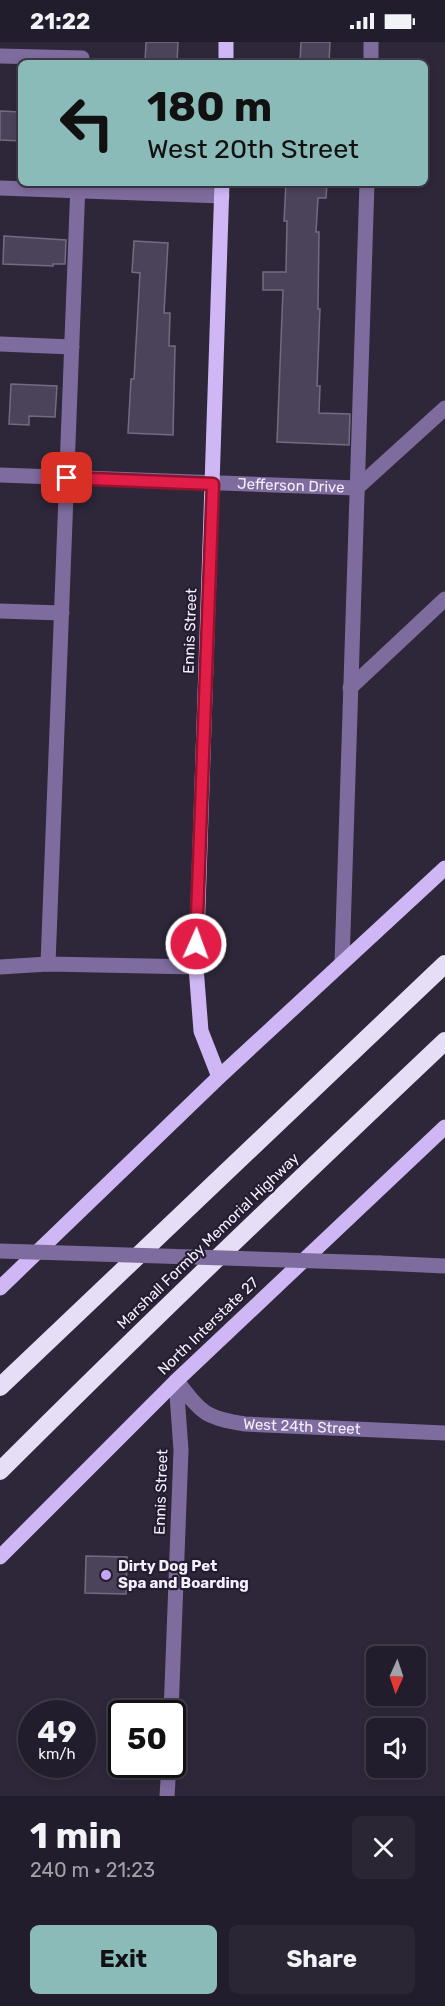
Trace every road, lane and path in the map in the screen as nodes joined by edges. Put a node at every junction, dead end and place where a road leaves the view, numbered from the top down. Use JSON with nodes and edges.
{"nodes":[{"id":1,"x":83,"y":42,"type":"edge"},
{"id":2,"x":226,"y":42,"type":"edge"},
{"id":3,"x":371,"y":42,"type":"edge"},
{"id":4,"x":0,"y":56,"type":"edge"},
{"id":5,"x":66,"y":60,"type":"edge"},
{"id":6,"x":82,"y":60,"type":"edge"},
{"id":7,"x":226,"y":60,"type":"edge"},
{"id":8,"x":370,"y":60,"type":"edge"},
{"id":9,"x":367,"y":186,"type":"edge"},
{"id":10,"x":77,"y":187,"type":"edge"},
{"id":11,"x":0,"y":188,"type":"edge"},
{"id":12,"x":222,"y":190,"type":"edge"},
{"id":13,"x":0,"y":344,"type":"edge"},
{"id":14,"x":72,"y":347,"type":"junction"},
{"id":15,"x":445,"y":408,"type":"edge"},
{"id":16,"x":0,"y":475,"type":"edge"},
{"id":17,"x":67,"y":478,"type":"junction"},
{"id":18,"x":213,"y":484,"type":"junction"},
{"id":19,"x":357,"y":488,"type":"junction"},
{"id":20,"x":445,"y":598,"type":"edge"},
{"id":21,"x":0,"y":611,"type":"edge"},
{"id":22,"x":62,"y":614,"type":"junction"},
{"id":23,"x":350,"y":688,"type":"junction"},
{"id":24,"x":445,"y":868,"type":"edge"},
{"id":25,"x":342,"y":963,"type":"junction"},
{"id":26,"x":48,"y":964,"type":"junction"},
{"id":27,"x":445,"y":964,"type":"edge"},
{"id":28,"x":0,"y":967,"type":"edge"},
{"id":29,"x":196,"y":967,"type":"junction"},
{"id":30,"x":445,"y":1041,"type":"edge"},
{"id":31,"x":219,"y":1077,"type":"junction"},
{"id":32,"x":445,"y":1127,"type":"edge"},
{"id":33,"x":0,"y":1251,"type":"edge"},
{"id":34,"x":445,"y":1266,"type":"edge"},
{"id":35,"x":0,"y":1288,"type":"edge"},
{"id":36,"x":176,"y":1381,"type":"junction"},
{"id":37,"x":0,"y":1387,"type":"edge"},
{"id":38,"x":445,"y":1433,"type":"edge"},
{"id":39,"x":0,"y":1471,"type":"edge"},
{"id":40,"x":0,"y":1557,"type":"edge"},
{"id":41,"x":171,"y":1700,"type":"edge"},
{"id":42,"x":168,"y":1778,"type":"edge"},
{"id":43,"x":167,"y":1796,"type":"edge"}],
"edges":[{"from":1,"to":6,"type":"street"},
{"from":2,"to":7,"type":"main road"},
{"from":3,"to":8,"type":"street"},
{"from":4,"to":5,"type":"street"},
{"from":9,"to":19,"type":"street"},
{"from":10,"to":11,"type":"street"},
{"from":10,"to":12,"type":"street"},
{"from":10,"to":14,"type":"street"},
{"from":12,"to":18,"type":"main road","name":"Ennis Street"},
{"from":13,"to":14,"type":"street"},
{"from":14,"to":17,"type":"street"},
{"from":15,"to":19,"type":"street","name":"Jefferson Drive"},
{"from":16,"to":17,"type":"street","name":"Jefferson Drive"},
{"from":17,"to":18,"type":"street","name":"Jefferson Drive"},
{"from":17,"to":22,"type":"street"},
{"from":18,"to":19,"type":"street","name":"Jefferson Drive"},
{"from":18,"to":29,"type":"main road","name":"Ennis Street"},
{"from":19,"to":23,"type":"street"},
{"from":20,"to":23,"type":"street"},
{"from":21,"to":22,"type":"street"},
{"from":22,"to":26,"type":"street"},
{"from":23,"to":25,"type":"street"},
{"from":24,"to":25,"type":"main road"},
{"from":25,"to":31,"type":"main road"},
{"from":26,"to":28,"type":"street"},
{"from":26,"to":29,"type":"street"},
{"from":27,"to":37,"type":"highway"},
{"from":29,"to":31,"type":"main road","name":"Ennis Street"},
{"from":30,"to":39,"type":"highway","name":"Marshall Formby Memorial Highway"},
{"from":31,"to":35,"type":"main road"},
{"from":32,"to":36,"type":"main road","name":"North Interstate 27"},
{"from":33,"to":34,"type":"street","bridge":true},
{"from":36,"to":38,"type":"street","name":"West 24th Street"},
{"from":36,"to":40,"type":"main road","name":"North Interstate 27"},
{"from":36,"to":41,"type":"street","name":"Ennis Street"},
{"from":42,"to":43,"type":"street"}]}
